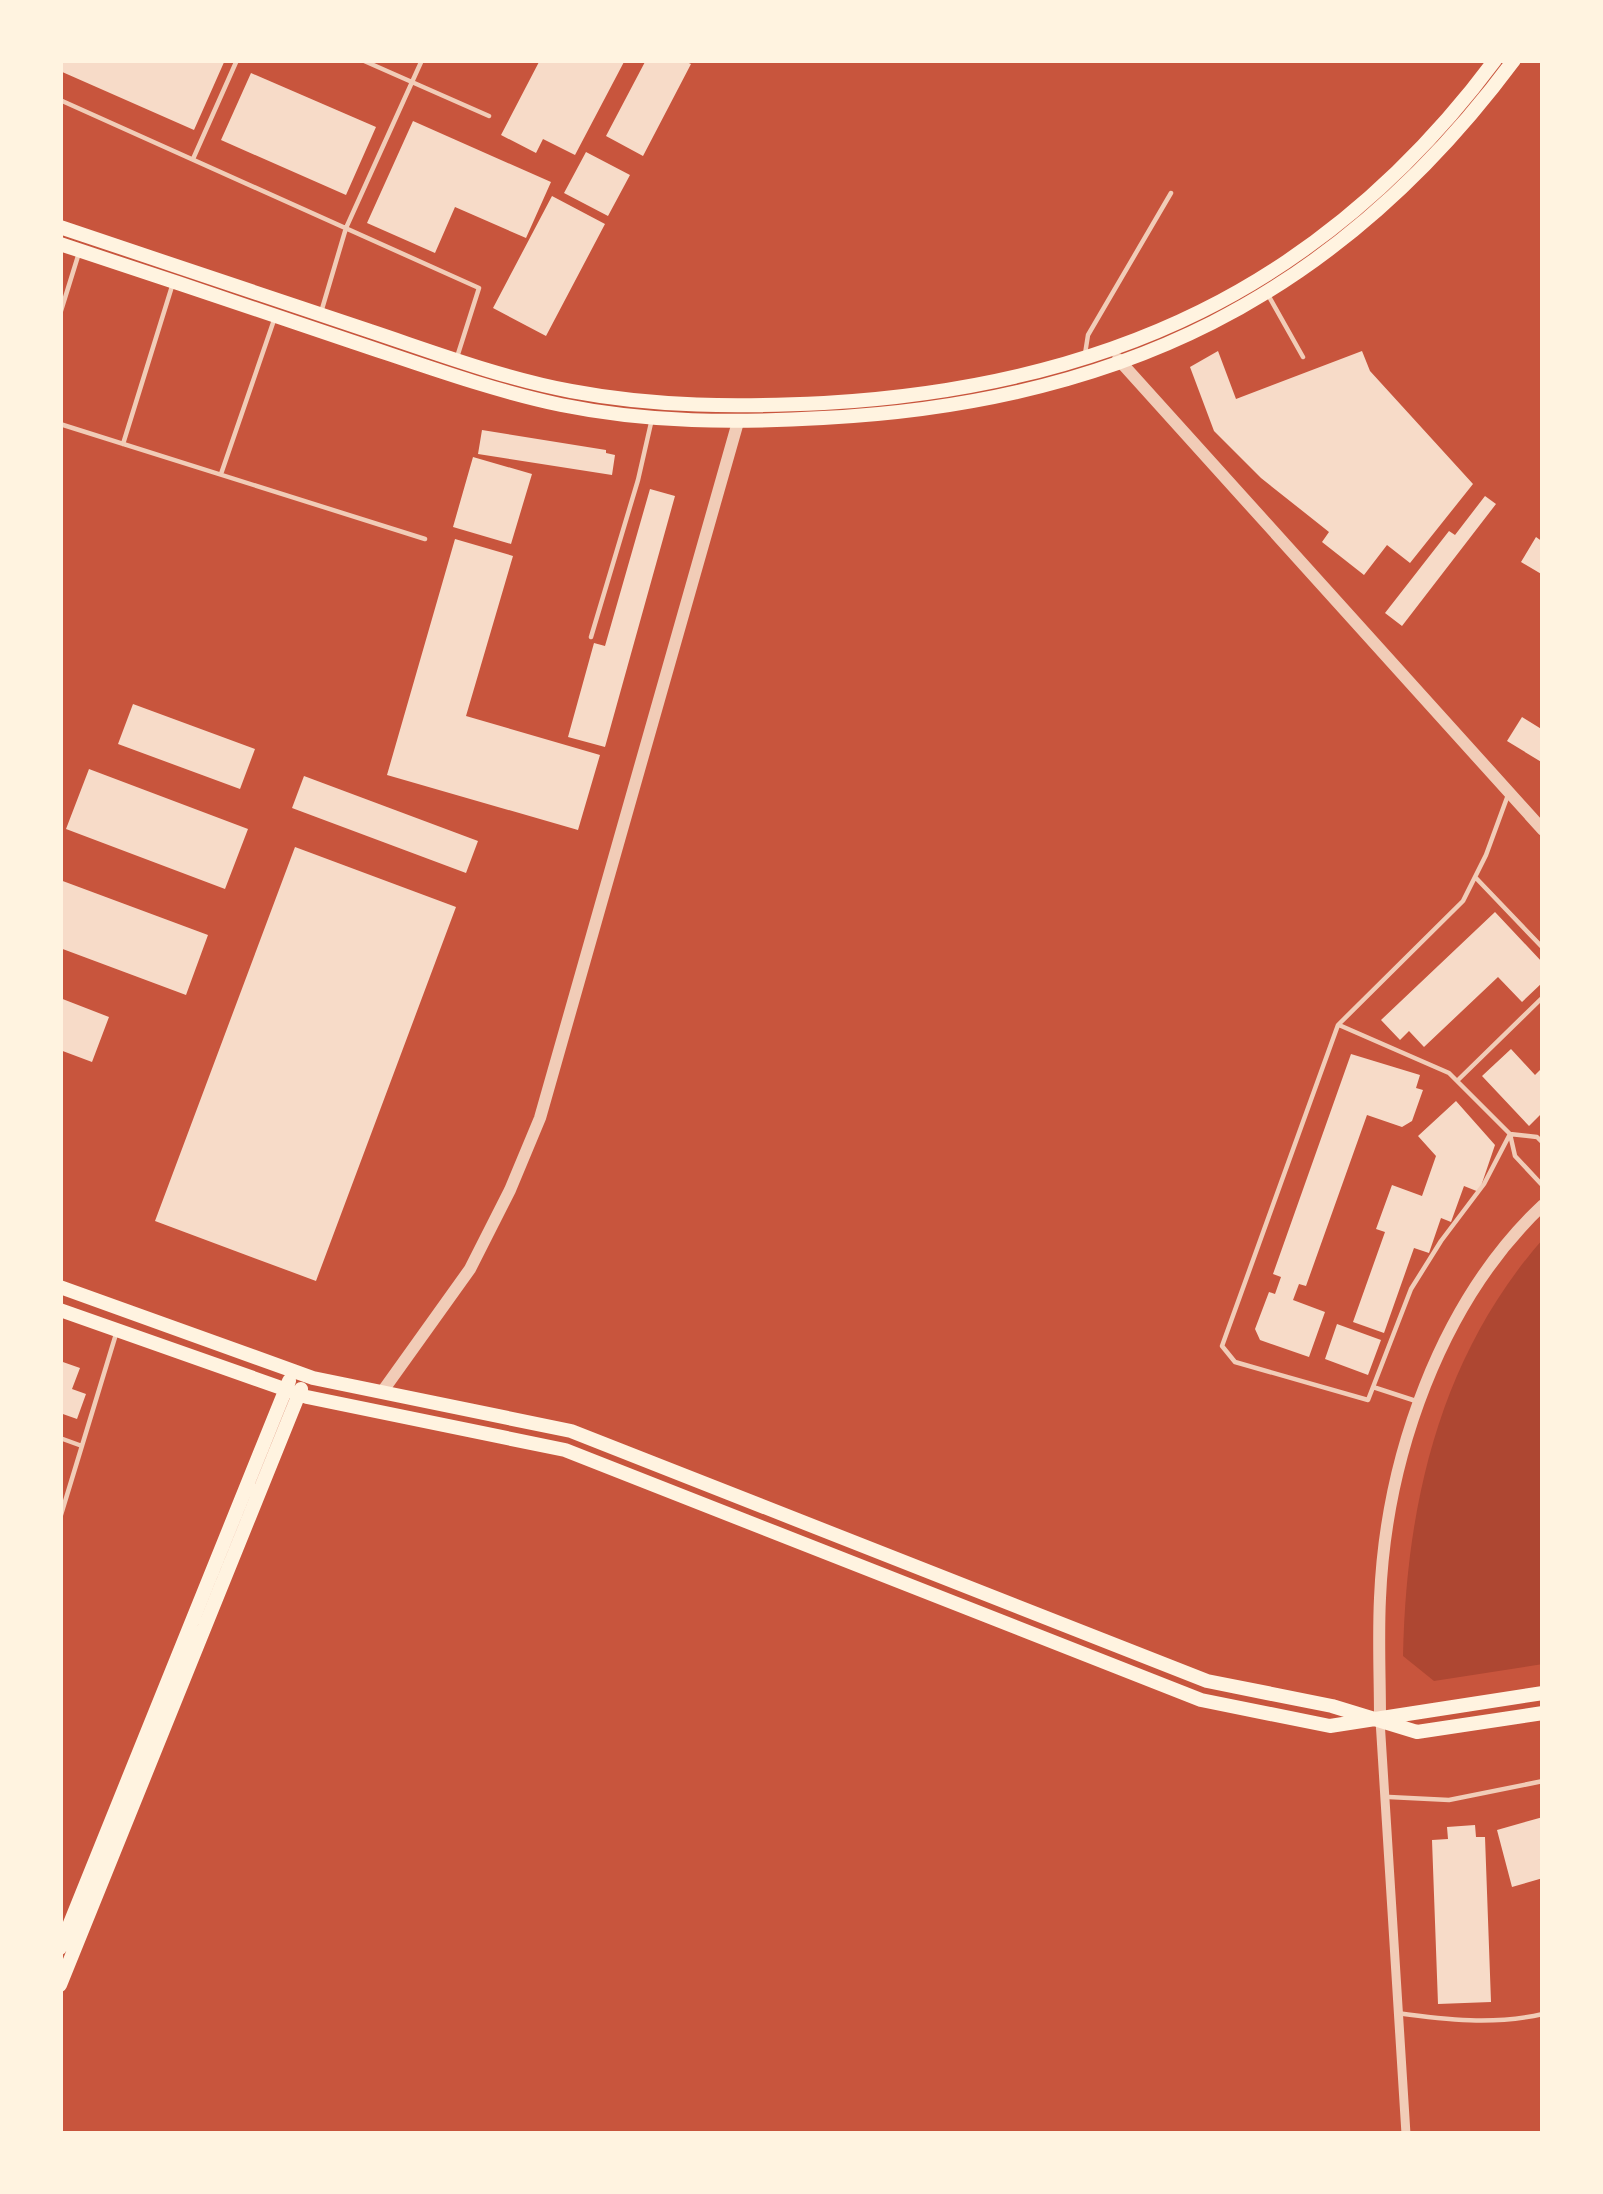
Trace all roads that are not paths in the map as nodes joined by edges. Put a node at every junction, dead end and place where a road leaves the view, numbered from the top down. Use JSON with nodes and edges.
{"nodes":[{"id":1,"x":237,"y":60,"type":"edge"},
{"id":2,"x":362,"y":60,"type":"edge"},
{"id":3,"x":422,"y":60,"type":"edge"},
{"id":4,"x":1495,"y":60,"type":"edge"},
{"id":5,"x":1514,"y":60,"type":"edge"},
{"id":6,"x":412,"y":82,"type":"junction"},
{"id":7,"x":60,"y":100,"type":"edge"},
{"id":8,"x":489,"y":116,"type":"dead end"},
{"id":9,"x":193,"y":159,"type":"junction"},
{"id":10,"x":1171,"y":194,"type":"dead end"},
{"id":11,"x":60,"y":227,"type":"edge"},
{"id":12,"x":346,"y":228,"type":"junction"},
{"id":13,"x":60,"y":244,"type":"edge"},
{"id":14,"x":80,"y":250,"type":"junction"},
{"id":15,"x":173,"y":282,"type":"junction"},
{"id":16,"x":1267,"y":293,"type":"junction"},
{"id":17,"x":60,"y":314,"type":"edge"},
{"id":18,"x":321,"y":314,"type":"junction"},
{"id":19,"x":275,"y":316,"type":"junction"},
{"id":20,"x":1111,"y":351,"type":"junction"},
{"id":21,"x":1303,"y":357,"type":"dead end"},
{"id":22,"x":456,"y":359,"type":"junction"},
{"id":23,"x":1084,"y":360,"type":"junction"},
{"id":24,"x":1122,"y":363,"type":"junction"},
{"id":25,"x":652,"y":419,"type":"junction"},
{"id":26,"x":738,"y":422,"type":"junction"},
{"id":27,"x":60,"y":424,"type":"edge"},
{"id":28,"x":123,"y":444,"type":"junction"},
{"id":29,"x":221,"y":474,"type":"junction"},
{"id":30,"x":425,"y":539,"type":"dead end"},
{"id":31,"x":591,"y":637,"type":"dead end"},
{"id":32,"x":1508,"y":796,"type":"junction"},
{"id":33,"x":1543,"y":830,"type":"edge"},
{"id":34,"x":1476,"y":878,"type":"junction"},
{"id":35,"x":1543,"y":948,"type":"edge"},
{"id":36,"x":1543,"y":998,"type":"edge"},
{"id":37,"x":1338,"y":1025,"type":"junction"},
{"id":38,"x":1457,"y":1081,"type":"junction"},
{"id":39,"x":1510,"y":1134,"type":"junction"},
{"id":40,"x":1543,"y":1143,"type":"edge"},
{"id":41,"x":1543,"y":1186,"type":"edge"},
{"id":42,"x":1543,"y":1205,"type":"edge"},
{"id":43,"x":60,"y":1287,"type":"edge"},
{"id":44,"x":60,"y":1310,"type":"edge"},
{"id":45,"x":117,"y":1331,"type":"junction"},
{"id":46,"x":300,"y":1374,"type":"junction"},
{"id":47,"x":1373,"y":1387,"type":"junction"},
{"id":48,"x":292,"y":1392,"type":"junction"},
{"id":49,"x":382,"y":1392,"type":"junction"},
{"id":50,"x":1420,"y":1402,"type":"junction"},
{"id":51,"x":60,"y":1438,"type":"edge"},
{"id":52,"x":82,"y":1446,"type":"junction"},
{"id":53,"x":60,"y":1518,"type":"edge"},
{"id":54,"x":1543,"y":1693,"type":"edge"},
{"id":55,"x":1543,"y":1713,"type":"edge"},
{"id":56,"x":1380,"y":1718,"type":"junction"},
{"id":57,"x":1543,"y":1781,"type":"edge"},
{"id":58,"x":1385,"y":1797,"type":"junction"},
{"id":59,"x":60,"y":1948,"type":"edge"},
{"id":60,"x":60,"y":1985,"type":"edge"},
{"id":61,"x":1397,"y":2013,"type":"junction"},
{"id":62,"x":1543,"y":2014,"type":"edge"},
{"id":63,"x":1406,"y":2134,"type":"edge"}],
"edges":[{"from":1,"to":9,"type":"lane"},
{"from":2,"to":6,"type":"lane"},
{"from":3,"to":6,"type":"lane"},
{"from":4,"to":20,"type":"main road"},
{"from":5,"to":16,"type":"main road"},
{"from":6,"to":8,"type":"lane"},
{"from":6,"to":12,"type":"lane"},
{"from":7,"to":9,"type":"lane"},
{"from":9,"to":12,"type":"lane"},
{"from":10,"to":23,"type":"lane"},
{"from":11,"to":18,"type":"main road"},
{"from":12,"to":18,"type":"lane"},
{"from":12,"to":22,"type":"lane"},
{"from":13,"to":14,"type":"main road"},
{"from":14,"to":15,"type":"main road"},
{"from":14,"to":17,"type":"lane"},
{"from":15,"to":19,"type":"main road"},
{"from":15,"to":28,"type":"lane"},
{"from":16,"to":21,"type":"lane"},
{"from":16,"to":24,"type":"main road"},
{"from":18,"to":22,"type":"main road"},
{"from":19,"to":25,"type":"main road"},
{"from":19,"to":29,"type":"lane"},
{"from":20,"to":23,"type":"main road"},
{"from":20,"to":24,"type":"street"},
{"from":22,"to":23,"type":"main road"},
{"from":24,"to":26,"type":"main road"},
{"from":24,"to":32,"type":"street"},
{"from":25,"to":26,"type":"main road"},
{"from":25,"to":31,"type":"lane"},
{"from":26,"to":49,"type":"street"},
{"from":27,"to":28,"type":"lane"},
{"from":28,"to":29,"type":"lane"},
{"from":29,"to":30,"type":"lane"},
{"from":32,"to":33,"type":"street"},
{"from":32,"to":34,"type":"lane"},
{"from":34,"to":35,"type":"lane"},
{"from":34,"to":37,"type":"lane"},
{"from":36,"to":38,"type":"lane"},
{"from":37,"to":38,"type":"lane"},
{"from":37,"to":47,"type":"lane"},
{"from":38,"to":39,"type":"lane"},
{"from":39,"to":40,"type":"lane"},
{"from":39,"to":41,"type":"lane"},
{"from":39,"to":47,"type":"lane"},
{"from":42,"to":50,"type":"street"},
{"from":43,"to":46,"type":"main road"},
{"from":44,"to":45,"type":"main road"},
{"from":45,"to":48,"type":"main road"},
{"from":45,"to":52,"type":"lane"},
{"from":46,"to":48,"type":"main road"},
{"from":46,"to":49,"type":"main road"},
{"from":47,"to":50,"type":"lane"},
{"from":48,"to":56,"type":"main road"},
{"from":48,"to":59,"type":"main road"},
{"from":48,"to":60,"type":"main road"},
{"from":49,"to":56,"type":"main road"},
{"from":50,"to":56,"type":"street"},
{"from":51,"to":52,"type":"lane"},
{"from":52,"to":53,"type":"lane"},
{"from":54,"to":56,"type":"main road"},
{"from":55,"to":56,"type":"main road"},
{"from":56,"to":58,"type":"street"},
{"from":57,"to":58,"type":"lane"},
{"from":58,"to":61,"type":"street"},
{"from":61,"to":62,"type":"lane"},
{"from":61,"to":63,"type":"street"}]}
